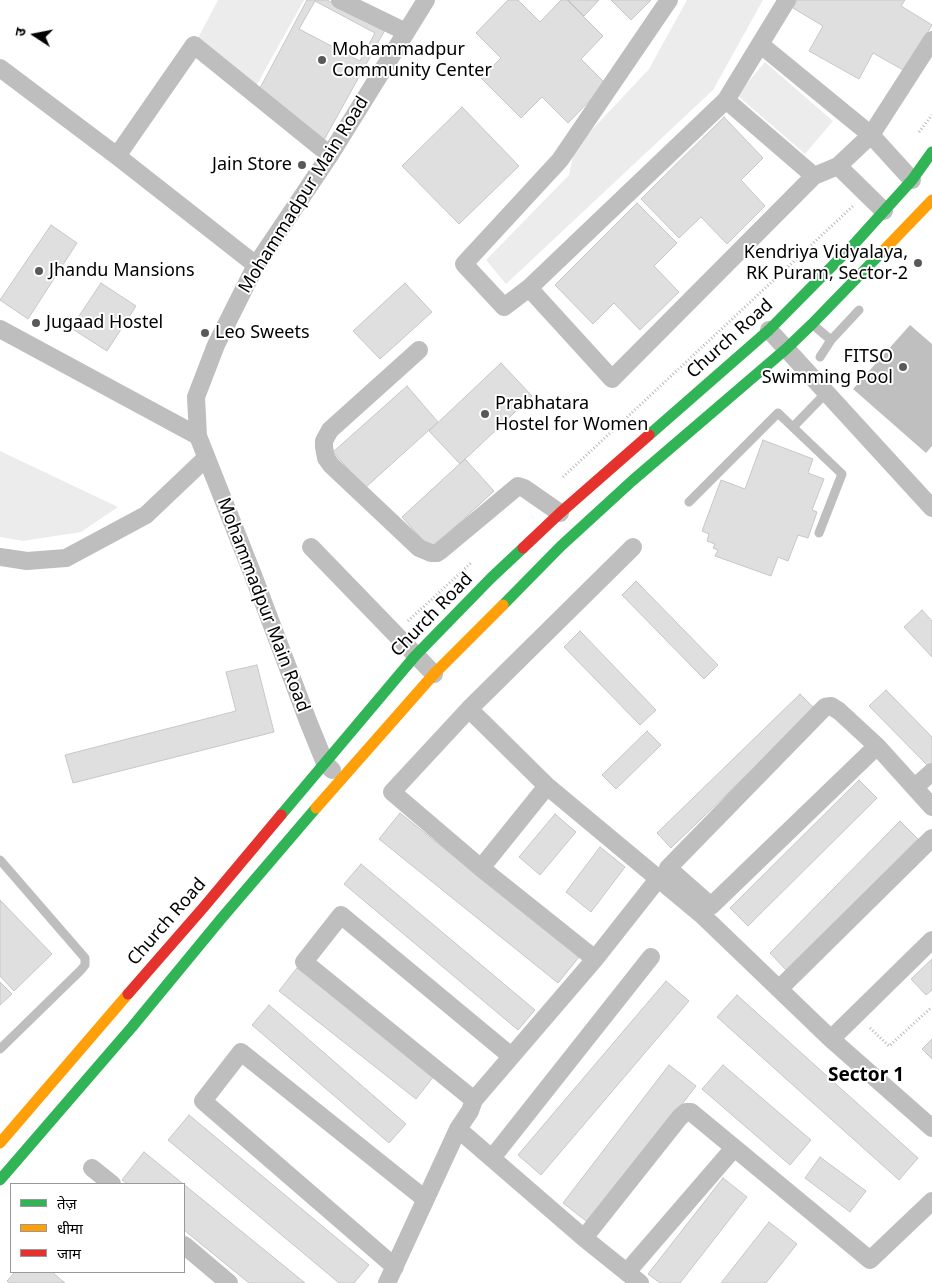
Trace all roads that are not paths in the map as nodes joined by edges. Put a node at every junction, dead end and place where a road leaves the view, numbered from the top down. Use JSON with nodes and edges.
{"nodes":[{"id":1,"x":340,"y":0,"type":"edge"},
{"id":2,"x":426,"y":0,"type":"edge"},
{"id":3,"x":669,"y":0,"type":"edge"},
{"id":4,"x":787,"y":0,"type":"edge"},
{"id":5,"x":406,"y":32,"type":"junction"},
{"id":6,"x":932,"y":40,"type":"edge"},
{"id":7,"x":761,"y":45,"type":"junction"},
{"id":8,"x":0,"y":68,"type":"edge"},
{"id":9,"x":726,"y":100,"type":"junction"},
{"id":10,"x":870,"y":135,"type":"junction"},
{"id":11,"x":932,"y":152,"type":"edge"},
{"id":12,"x":330,"y":155,"type":"junction"},
{"id":13,"x":117,"y":156,"type":"junction"},
{"id":14,"x":838,"y":166,"type":"junction"},
{"id":15,"x":814,"y":176,"type":"junction"},
{"id":16,"x":912,"y":180,"type":"junction"},
{"id":17,"x":932,"y":200,"type":"edge"},
{"id":18,"x":884,"y":211,"type":"junction"},
{"id":19,"x":256,"y":265,"type":"junction"},
{"id":20,"x":529,"y":288,"type":"junction"},
{"id":21,"x":859,"y":310,"type":"dead end"},
{"id":22,"x":812,"y":324,"type":"junction"},
{"id":23,"x":0,"y":329,"type":"edge"},
{"id":24,"x":769,"y":330,"type":"junction"},
{"id":25,"x":831,"y":340,"type":"junction"},
{"id":26,"x":786,"y":349,"type":"junction"},
{"id":27,"x":419,"y":350,"type":"dead end"},
{"id":28,"x":820,"y":357,"type":"dead end"},
{"id":29,"x":826,"y":393,"type":"junction"},
{"id":30,"x":793,"y":427,"type":"junction"},
{"id":31,"x":198,"y":436,"type":"junction"},
{"id":32,"x":206,"y":458,"type":"junction"},
{"id":33,"x":689,"y":502,"type":"dead end"},
{"id":34,"x":932,"y":508,"type":"edge"},
{"id":35,"x":560,"y":513,"type":"junction"},
{"id":36,"x":819,"y":533,"type":"dead end"},
{"id":37,"x":311,"y":547,"type":"dead end"},
{"id":38,"x":633,"y":547,"type":"dead end"},
{"id":39,"x":0,"y":557,"type":"edge"},
{"id":40,"x":415,"y":656,"type":"junction"},
{"id":41,"x":434,"y":674,"type":"junction"},
{"id":42,"x":469,"y":709,"type":"junction"},
{"id":43,"x":877,"y":746,"type":"junction"},
{"id":44,"x":326,"y":763,"type":"junction"},
{"id":45,"x":932,"y":772,"type":"edge"},
{"id":46,"x":341,"y":779,"type":"junction"},
{"id":47,"x":547,"y":786,"type":"junction"},
{"id":48,"x":914,"y":787,"type":"junction"},
{"id":49,"x":932,"y":807,"type":"edge"},
{"id":50,"x":932,"y":838,"type":"edge"},
{"id":51,"x":0,"y":860,"type":"edge"},
{"id":52,"x":482,"y":868,"type":"junction"},
{"id":53,"x":669,"y":882,"type":"junction"},
{"id":54,"x":932,"y":940,"type":"edge"},
{"id":55,"x":651,"y":957,"type":"dead end"},
{"id":56,"x":595,"y":959,"type":"junction"},
{"id":57,"x":779,"y":989,"type":"junction"},
{"id":58,"x":831,"y":1039,"type":"junction"},
{"id":59,"x":0,"y":1049,"type":"edge"},
{"id":60,"x":511,"y":1056,"type":"junction"},
{"id":61,"x":474,"y":1100,"type":"junction"},
{"id":62,"x":931,"y":1124,"type":"edge"},
{"id":63,"x":458,"y":1129,"type":"junction"},
{"id":64,"x":0,"y":1143,"type":"edge"},
{"id":65,"x":734,"y":1148,"type":"junction"},
{"id":66,"x":492,"y":1158,"type":"junction"},
{"id":67,"x":92,"y":1168,"type":"dead end"},
{"id":68,"x":0,"y":1180,"type":"edge"},
{"id":69,"x":111,"y":1183,"type":"edge"},
{"id":70,"x":425,"y":1199,"type":"junction"},
{"id":71,"x":932,"y":1201,"type":"edge"},
{"id":72,"x":584,"y":1238,"type":"junction"},
{"id":73,"x":185,"y":1246,"type":"edge"},
{"id":74,"x":395,"y":1267,"type":"junction"},
{"id":75,"x":634,"y":1278,"type":"edge"},
{"id":76,"x":229,"y":1283,"type":"edge"},
{"id":77,"x":388,"y":1283,"type":"edge"}],
"edges":[{"from":1,"to":5,"type":"street"},
{"from":2,"to":5,"type":"street","name":"Mohammadpur Main Road"},
{"from":3,"to":20,"type":"street"},
{"from":4,"to":7,"type":"street"},
{"from":5,"to":12,"type":"street","name":"Mohammadpur Main Road"},
{"from":6,"to":10,"type":"street"},
{"from":7,"to":9,"type":"street"},
{"from":7,"to":10,"type":"street"},
{"from":8,"to":13,"type":"street"},
{"from":9,"to":15,"type":"street"},
{"from":9,"to":20,"type":"street"},
{"from":10,"to":14,"type":"street"},
{"from":10,"to":16,"type":"street"},
{"from":11,"to":16,"type":"street","name":"Church Road"},
{"from":12,"to":13,"type":"street"},
{"from":12,"to":19,"type":"street","name":"Mohammadpur Main Road"},
{"from":13,"to":19,"type":"street"},
{"from":14,"to":15,"type":"street"},
{"from":14,"to":18,"type":"street"},
{"from":15,"to":20,"type":"street"},
{"from":16,"to":18,"type":"street","name":"Church Road"},
{"from":17,"to":22,"type":"street"},
{"from":18,"to":24,"type":"street","name":"Church Road"},
{"from":19,"to":31,"type":"street","name":"Mohammadpur Main Road"},
{"from":21,"to":25,"type":"lane"},
{"from":22,"to":25,"type":"lane"},
{"from":22,"to":26,"type":"street"},
{"from":23,"to":31,"type":"street"},
{"from":24,"to":26,"type":"street"},
{"from":24,"to":35,"type":"street","name":"Church Road"},
{"from":25,"to":28,"type":"lane"},
{"from":26,"to":29,"type":"street"},
{"from":26,"to":41,"type":"street"},
{"from":27,"to":35,"type":"street"},
{"from":29,"to":30,"type":"lane"},
{"from":29,"to":34,"type":"street"},
{"from":30,"to":33,"type":"lane"},
{"from":30,"to":36,"type":"lane"},
{"from":31,"to":32,"type":"street","name":"Mohammadpur Main Road"},
{"from":32,"to":39,"type":"street"},
{"from":32,"to":44,"type":"street","name":"Mohammadpur Main Road"},
{"from":35,"to":40,"type":"street","name":"Church Road"},
{"from":37,"to":40,"type":"street"},
{"from":38,"to":42,"type":"street"},
{"from":40,"to":41,"type":"street"},
{"from":40,"to":44,"type":"street","name":"Church Road"},
{"from":41,"to":46,"type":"street"},
{"from":42,"to":47,"type":"street"},
{"from":42,"to":52,"type":"street"},
{"from":43,"to":48,"type":"street"},
{"from":43,"to":53,"type":"street"},
{"from":43,"to":53,"type":"street"},
{"from":44,"to":46,"type":"street","name":"Mohammadpur Main Road"},
{"from":44,"to":64,"type":"street","name":"Church Road"},
{"from":45,"to":48,"type":"street"},
{"from":46,"to":68,"type":"street"},
{"from":47,"to":52,"type":"street"},
{"from":47,"to":53,"type":"street"},
{"from":48,"to":49,"type":"street"},
{"from":50,"to":57,"type":"street"},
{"from":51,"to":59,"type":"lane"},
{"from":52,"to":56,"type":"street"},
{"from":53,"to":56,"type":"street"},
{"from":53,"to":57,"type":"street"},
{"from":54,"to":58,"type":"street"},
{"from":55,"to":66,"type":"street"},
{"from":56,"to":60,"type":"street"},
{"from":57,"to":58,"type":"street"},
{"from":58,"to":62,"type":"street"},
{"from":60,"to":61,"type":"street"},
{"from":60,"to":61,"type":"street"},
{"from":61,"to":63,"type":"street"},
{"from":63,"to":66,"type":"street"},
{"from":63,"to":70,"type":"street"},
{"from":65,"to":71,"type":"street"},
{"from":65,"to":72,"type":"street"},
{"from":65,"to":75,"type":"street"},
{"from":66,"to":72,"type":"street"},
{"from":67,"to":69,"type":"street"},
{"from":70,"to":74,"type":"street"},
{"from":70,"to":74,"type":"street"},
{"from":72,"to":75,"type":"street"},
{"from":73,"to":76,"type":"street"},
{"from":74,"to":77,"type":"street"}]}
